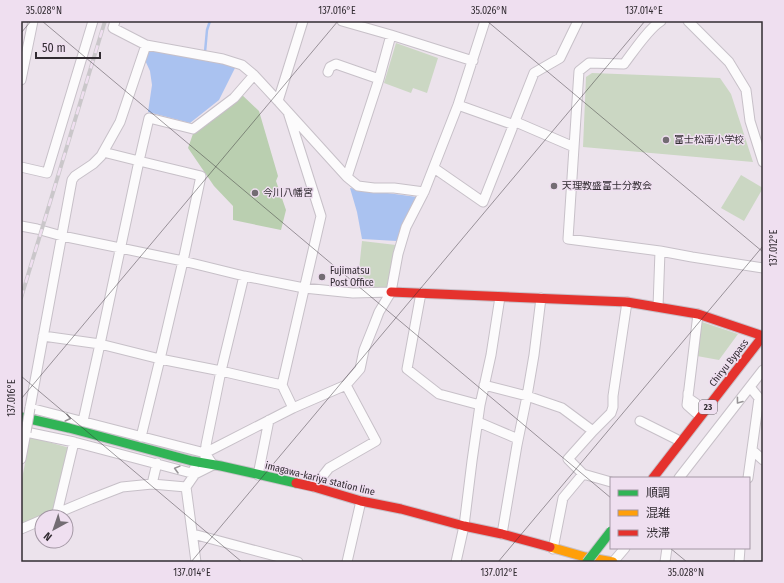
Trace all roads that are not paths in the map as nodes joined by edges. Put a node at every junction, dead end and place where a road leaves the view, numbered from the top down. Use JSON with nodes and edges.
{"nodes":[{"id":1,"x":33,"y":21,"type":"edge"},
{"id":2,"x":93,"y":21,"type":"edge"},
{"id":3,"x":115,"y":21,"type":"edge"},
{"id":4,"x":303,"y":21,"type":"edge"},
{"id":5,"x":342,"y":21,"type":"edge"},
{"id":6,"x":485,"y":21,"type":"edge"},
{"id":7,"x":578,"y":21,"type":"edge"},
{"id":8,"x":661,"y":21,"type":"edge"},
{"id":9,"x":688,"y":21,"type":"edge"},
{"id":10,"x":391,"y":35,"type":"junction"},
{"id":11,"x":146,"y":45,"type":"junction"},
{"id":12,"x":23,"y":61,"type":"edge"},
{"id":13,"x":473,"y":61,"type":"junction"},
{"id":14,"x":328,"y":72,"type":"dead end"},
{"id":15,"x":254,"y":75,"type":"junction"},
{"id":16,"x":379,"y":79,"type":"junction"},
{"id":17,"x":21,"y":80,"type":"edge"},
{"id":18,"x":278,"y":101,"type":"junction"},
{"id":19,"x":458,"y":105,"type":"junction"},
{"id":20,"x":288,"y":112,"type":"junction"},
{"id":21,"x":515,"y":124,"type":"junction"},
{"id":22,"x":574,"y":146,"type":"junction"},
{"id":23,"x":103,"y":152,"type":"junction"},
{"id":24,"x":139,"y":161,"type":"junction"},
{"id":25,"x":763,"y":162,"type":"edge"},
{"id":26,"x":21,"y":167,"type":"edge"},
{"id":27,"x":434,"y":168,"type":"junction"},
{"id":28,"x":347,"y":177,"type":"junction"},
{"id":29,"x":424,"y":192,"type":"junction"},
{"id":30,"x":21,"y":226,"type":"edge"},
{"id":31,"x":62,"y":236,"type":"junction"},
{"id":32,"x":120,"y":249,"type":"junction"},
{"id":33,"x":660,"y":251,"type":"junction"},
{"id":34,"x":183,"y":261,"type":"junction"},
{"id":35,"x":763,"y":268,"type":"edge"},
{"id":36,"x":244,"y":276,"type":"junction"},
{"id":37,"x":304,"y":288,"type":"junction"},
{"id":38,"x":391,"y":292,"type":"junction"},
{"id":39,"x":421,"y":293,"type":"junction"},
{"id":40,"x":500,"y":297,"type":"junction"},
{"id":41,"x":541,"y":298,"type":"junction"},
{"id":42,"x":627,"y":302,"type":"junction"},
{"id":43,"x":658,"y":307,"type":"junction"},
{"id":44,"x":697,"y":318,"type":"junction"},
{"id":45,"x":763,"y":325,"type":"edge"},
{"id":46,"x":761,"y":335,"type":"edge"},
{"id":47,"x":43,"y":336,"type":"junction"},
{"id":48,"x":100,"y":344,"type":"junction"},
{"id":49,"x":160,"y":359,"type":"junction"},
{"id":50,"x":760,"y":368,"type":"edge"},
{"id":51,"x":221,"y":371,"type":"junction"},
{"id":52,"x":282,"y":385,"type":"junction"},
{"id":53,"x":346,"y":385,"type":"junction"},
{"id":54,"x":484,"y":385,"type":"junction"},
{"id":55,"x":750,"y":387,"type":"junction"},
{"id":56,"x":527,"y":396,"type":"junction"},
{"id":57,"x":480,"y":405,"type":"junction"},
{"id":58,"x":30,"y":408,"type":"junction"},
{"id":59,"x":292,"y":408,"type":"junction"},
{"id":60,"x":699,"y":410,"type":"junction"},
{"id":61,"x":21,"y":417,"type":"edge"},
{"id":62,"x":269,"y":420,"type":"junction"},
{"id":63,"x":83,"y":421,"type":"junction"},
{"id":64,"x":640,"y":421,"type":"dead end"},
{"id":65,"x":478,"y":422,"type":"junction"},
{"id":66,"x":593,"y":431,"type":"junction"},
{"id":67,"x":26,"y":432,"type":"junction"},
{"id":68,"x":141,"y":437,"type":"junction"},
{"id":69,"x":700,"y":437,"type":"dead end"},
{"id":70,"x":518,"y":439,"type":"junction"},
{"id":71,"x":676,"y":439,"type":"junction"},
{"id":72,"x":74,"y":442,"type":"junction"},
{"id":73,"x":752,"y":450,"type":"junction"},
{"id":74,"x":205,"y":453,"type":"junction"},
{"id":75,"x":21,"y":459,"type":"edge"},
{"id":76,"x":763,"y":460,"type":"edge"},
{"id":77,"x":192,"y":461,"type":"junction"},
{"id":78,"x":157,"y":463,"type":"junction"},
{"id":79,"x":203,"y":463,"type":"junction"},
{"id":80,"x":213,"y":465,"type":"junction"},
{"id":81,"x":196,"y":474,"type":"junction"},
{"id":82,"x":584,"y":474,"type":"junction"},
{"id":83,"x":258,"y":475,"type":"junction"},
{"id":84,"x":648,"y":477,"type":"edge"},
{"id":85,"x":654,"y":477,"type":"edge"},
{"id":86,"x":680,"y":477,"type":"edge"},
{"id":87,"x":748,"y":477,"type":"edge"},
{"id":88,"x":610,"y":482,"type":"edge"},
{"id":89,"x":152,"y":484,"type":"junction"},
{"id":90,"x":186,"y":487,"type":"junction"},
{"id":91,"x":314,"y":487,"type":"junction"},
{"id":92,"x":361,"y":501,"type":"junction"},
{"id":93,"x":58,"y":509,"type":"edge"},
{"id":94,"x":67,"y":509,"type":"edge"},
{"id":95,"x":34,"y":523,"type":"edge"},
{"id":96,"x":464,"y":526,"type":"junction"},
{"id":97,"x":610,"y":526,"type":"edge"},
{"id":98,"x":21,"y":529,"type":"edge"},
{"id":99,"x":610,"y":532,"type":"edge"},
{"id":100,"x":193,"y":534,"type":"junction"},
{"id":101,"x":502,"y":534,"type":"junction"},
{"id":102,"x":553,"y":549,"type":"junction"},
{"id":103,"x":623,"y":549,"type":"edge"},
{"id":104,"x":668,"y":549,"type":"edge"},
{"id":105,"x":740,"y":549,"type":"edge"},
{"id":106,"x":611,"y":550,"type":"dead end"},
{"id":107,"x":584,"y":560,"type":"edge"},
{"id":108,"x":196,"y":562,"type":"edge"},
{"id":109,"x":298,"y":562,"type":"edge"},
{"id":110,"x":347,"y":562,"type":"edge"},
{"id":111,"x":456,"y":562,"type":"edge"},
{"id":112,"x":602,"y":562,"type":"edge"},
{"id":113,"x":613,"y":562,"type":"edge"},
{"id":114,"x":665,"y":562,"type":"edge"},
{"id":115,"x":739,"y":562,"type":"edge"}],
"edges":[{"from":1,"to":12,"type":"street"},
{"from":2,"to":26,"type":"street"},
{"from":3,"to":11,"type":"street"},
{"from":4,"to":18,"type":"street"},
{"from":5,"to":10,"type":"street"},
{"from":6,"to":13,"type":"street"},
{"from":7,"to":21,"type":"street"},
{"from":8,"to":22,"type":"street"},
{"from":9,"to":25,"type":"street"},
{"from":10,"to":13,"type":"street"},
{"from":10,"to":16,"type":"street"},
{"from":11,"to":15,"type":"street"},
{"from":11,"to":23,"type":"street"},
{"from":12,"to":17,"type":"street"},
{"from":13,"to":19,"type":"street"},
{"from":14,"to":16,"type":"street"},
{"from":15,"to":18,"type":"street"},
{"from":15,"to":24,"type":"street"},
{"from":16,"to":28,"type":"street"},
{"from":18,"to":20,"type":"street"},
{"from":19,"to":21,"type":"street"},
{"from":19,"to":27,"type":"street"},
{"from":20,"to":28,"type":"street"},
{"from":20,"to":37,"type":"street"},
{"from":21,"to":22,"type":"street"},
{"from":21,"to":27,"type":"street"},
{"from":22,"to":33,"type":"street"},
{"from":23,"to":24,"type":"street"},
{"from":23,"to":31,"type":"street"},
{"from":24,"to":32,"type":"street"},
{"from":24,"to":34,"type":"street"},
{"from":27,"to":29,"type":"street"},
{"from":28,"to":29,"type":"street"},
{"from":29,"to":38,"type":"street"},
{"from":30,"to":31,"type":"street"},
{"from":31,"to":32,"type":"street"},
{"from":31,"to":47,"type":"street"},
{"from":32,"to":34,"type":"street"},
{"from":32,"to":48,"type":"street"},
{"from":33,"to":35,"type":"street"},
{"from":33,"to":43,"type":"street"},
{"from":34,"to":36,"type":"street"},
{"from":34,"to":49,"type":"street"},
{"from":36,"to":37,"type":"street"},
{"from":36,"to":51,"type":"street"},
{"from":37,"to":38,"type":"street"},
{"from":37,"to":52,"type":"street"},
{"from":38,"to":39,"type":"main road"},
{"from":38,"to":53,"type":"street"},
{"from":39,"to":40,"type":"main road"},
{"from":39,"to":57,"type":"street"},
{"from":40,"to":41,"type":"main road"},
{"from":40,"to":54,"type":"street"},
{"from":41,"to":42,"type":"main road"},
{"from":41,"to":56,"type":"street"},
{"from":42,"to":43,"type":"main road"},
{"from":42,"to":66,"type":"street"},
{"from":43,"to":44,"type":"main road"},
{"from":44,"to":46,"type":"main road"},
{"from":44,"to":60,"type":"street"},
{"from":45,"to":46,"type":"main road","name":"Chiryu Bypass"},
{"from":46,"to":60,"type":"street"},
{"from":46,"to":85,"type":"main road","name":"Chiryu Bypass","number":"23"},
{"from":47,"to":48,"type":"street"},
{"from":47,"to":58,"type":"street"},
{"from":48,"to":49,"type":"street"},
{"from":48,"to":63,"type":"street"},
{"from":49,"to":51,"type":"street"},
{"from":49,"to":68,"type":"street"},
{"from":50,"to":55,"type":"street"},
{"from":50,"to":69,"type":"main road","number":"23"},
{"from":51,"to":52,"type":"street"},
{"from":51,"to":74,"type":"street"},
{"from":52,"to":59,"type":"street"},
{"from":53,"to":59,"type":"street"},
{"from":53,"to":91,"type":"street"},
{"from":54,"to":56,"type":"street"},
{"from":54,"to":57,"type":"street"},
{"from":55,"to":73,"type":"street"},
{"from":55,"to":86,"type":"street","one_way":true},
{"from":56,"to":66,"type":"street"},
{"from":56,"to":70,"type":"street"},
{"from":57,"to":65,"type":"street"},
{"from":58,"to":63,"type":"street","one_way":true},
{"from":58,"to":67,"type":"street","bridge":true},
{"from":59,"to":62,"type":"street"},
{"from":60,"to":71,"type":"street"},
{"from":61,"to":77,"type":"main road","name":"imagawa-kariya station line"},
{"from":62,"to":74,"type":"street"},
{"from":62,"to":83,"type":"street"},
{"from":63,"to":68,"type":"street"},
{"from":64,"to":71,"type":"street"},
{"from":65,"to":70,"type":"street"},
{"from":65,"to":96,"type":"street"},
{"from":66,"to":82,"type":"street"},
{"from":67,"to":72,"type":"street"},
{"from":67,"to":75,"type":"street"},
{"from":68,"to":74,"type":"street"},
{"from":70,"to":101,"type":"street"},
{"from":71,"to":84,"type":"street"},
{"from":72,"to":78,"type":"street"},
{"from":72,"to":93,"type":"street"},
{"from":73,"to":76,"type":"street"},
{"from":73,"to":87,"type":"street"},
{"from":74,"to":79,"type":"street"},
{"from":74,"to":80,"type":"street"},
{"from":77,"to":79,"type":"main road","name":"imagawa-kariya station line"},
{"from":77,"to":81,"type":"street"},
{"from":81,"to":78,"type":"street","one_way":true},
{"from":78,"to":89,"type":"street"},
{"from":79,"to":80,"type":"main road","name":"imagawa-kariya station line"},
{"from":80,"to":81,"type":"street"},
{"from":80,"to":83,"type":"main road","name":"imagawa-kariya station line"},
{"from":81,"to":90,"type":"street"},
{"from":82,"to":88,"type":"street"},
{"from":82,"to":102,"type":"street"},
{"from":83,"to":91,"type":"main road","name":"imagawa-kariya station line"},
{"from":89,"to":90,"type":"street"},
{"from":89,"to":94,"type":"street"},
{"from":90,"to":100,"type":"street"},
{"from":91,"to":92,"type":"main road","name":"imagawa-kariya station line"},
{"from":92,"to":96,"type":"main road","name":"imagawa-kariya station line"},
{"from":92,"to":110,"type":"street"},
{"from":95,"to":98,"type":"street"},
{"from":96,"to":101,"type":"main road","name":"imagawa-kariya station line"},
{"from":96,"to":111,"type":"street"},
{"from":97,"to":107,"type":"street"},
{"from":99,"to":107,"type":"main road","bridge":true},
{"from":100,"to":108,"type":"street"},
{"from":100,"to":109,"type":"street"},
{"from":101,"to":102,"type":"main road","name":"imagawa-kariya station line"},
{"from":102,"to":107,"type":"main road","name":"imagawa-kariya station line"},
{"from":103,"to":113,"type":"street"},
{"from":104,"to":114,"type":"street"},
{"from":105,"to":115,"type":"street"},
{"from":106,"to":112,"type":"main road"},
{"from":107,"to":113,"type":"main road","name":"imagawa-kariya station line"}]}
